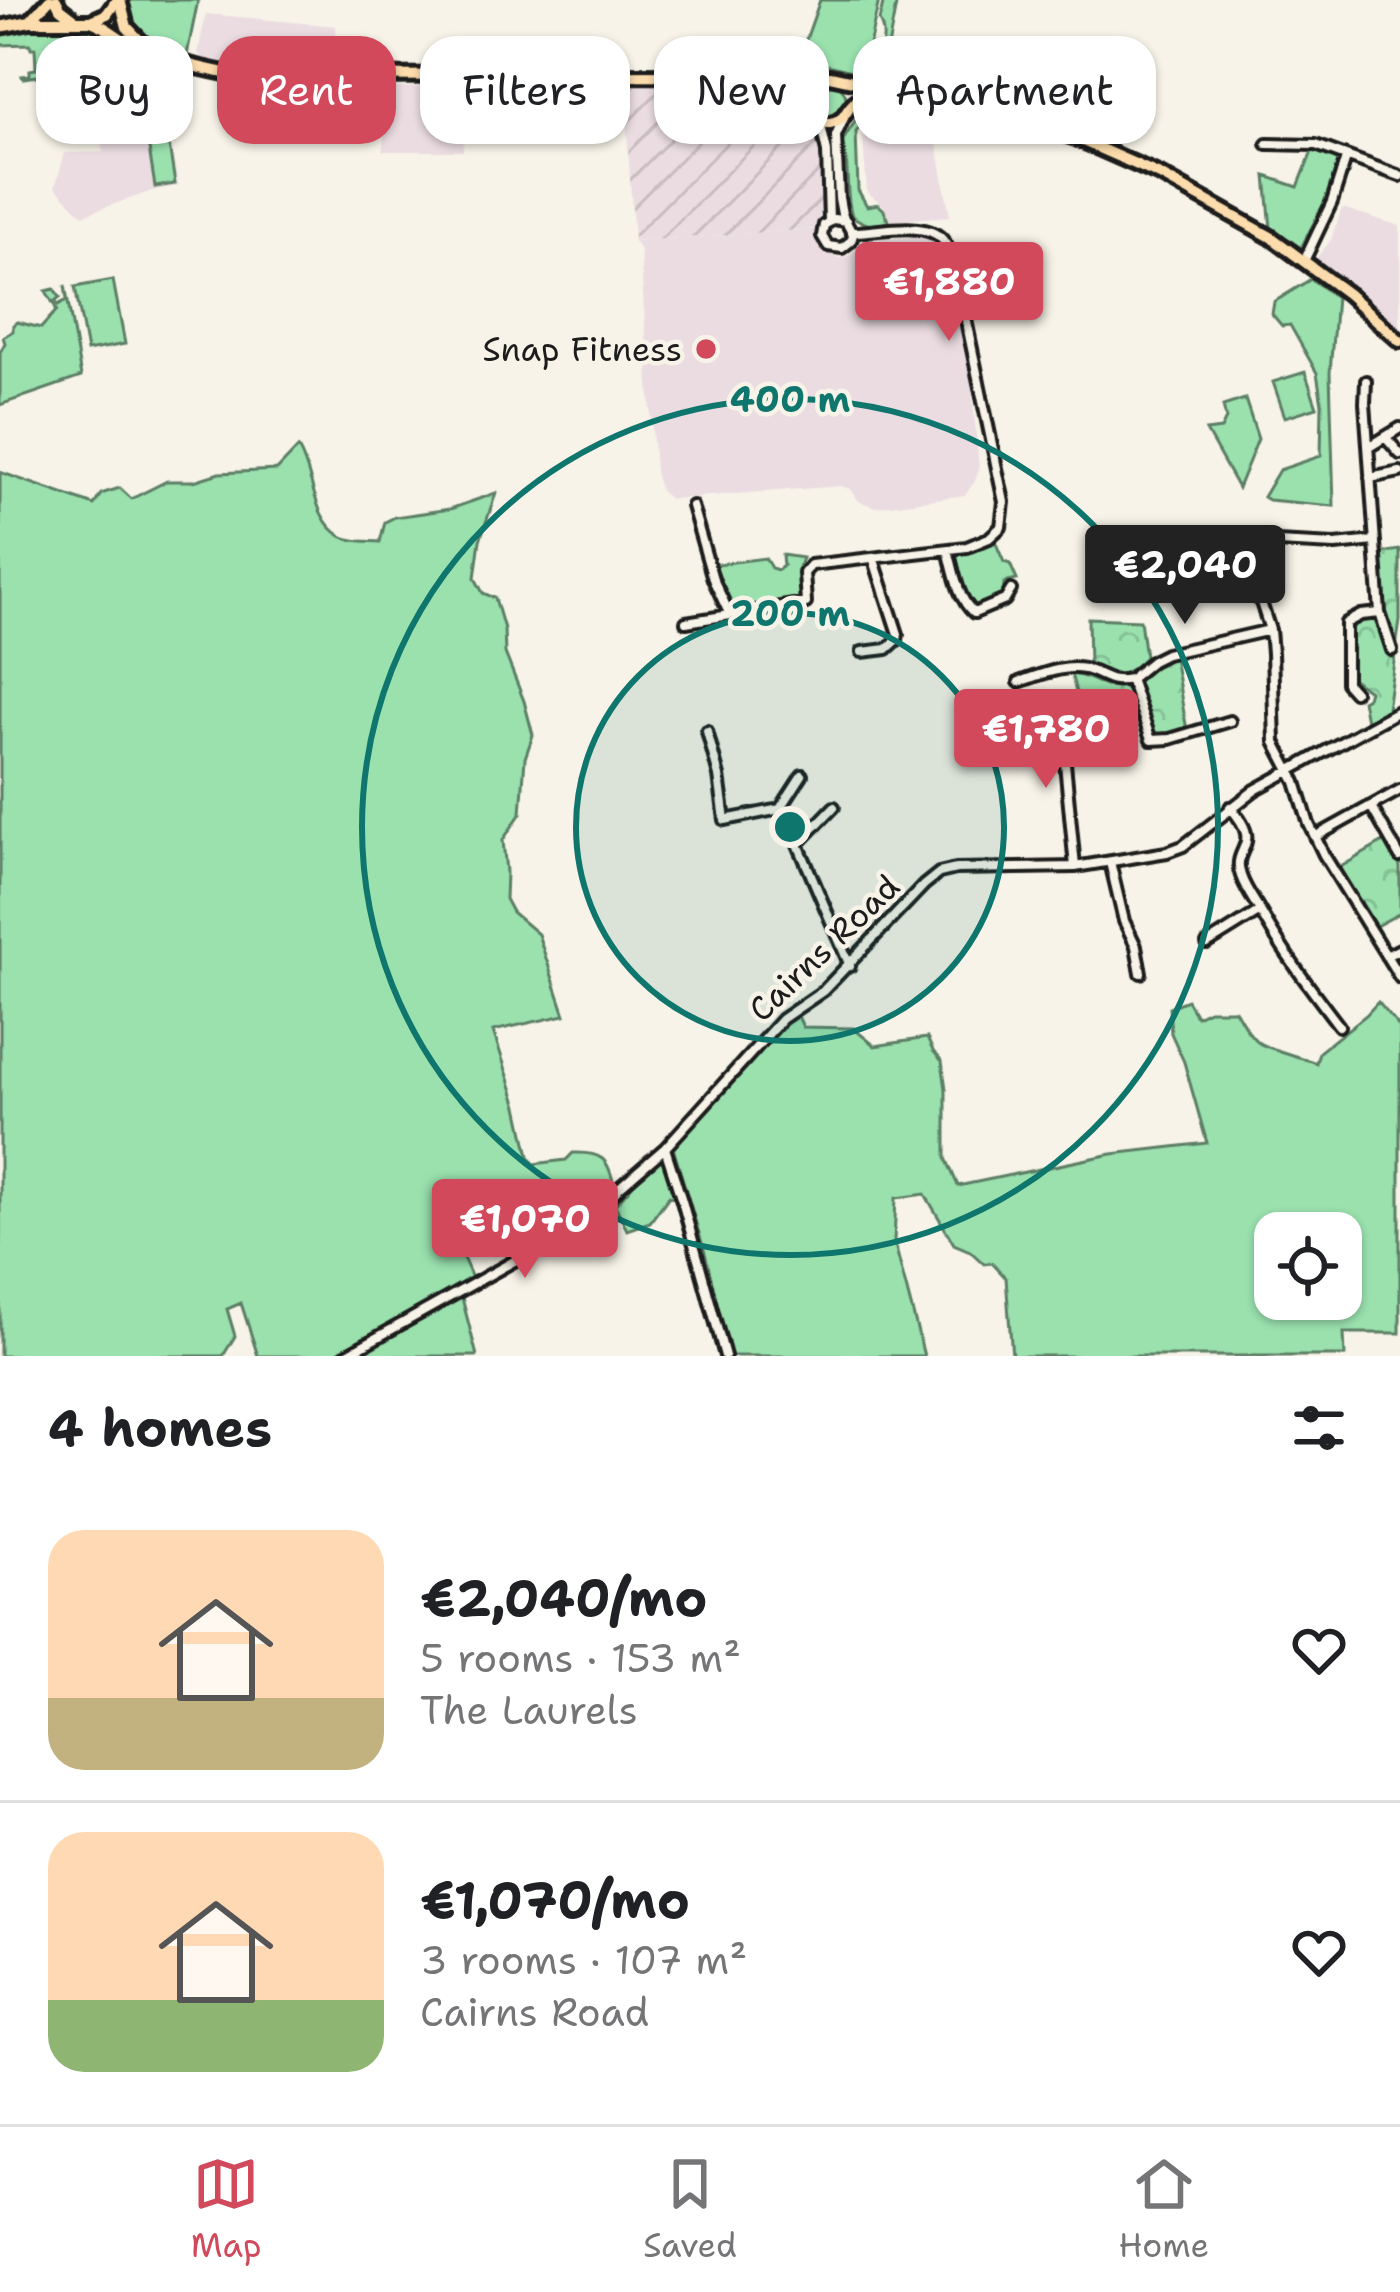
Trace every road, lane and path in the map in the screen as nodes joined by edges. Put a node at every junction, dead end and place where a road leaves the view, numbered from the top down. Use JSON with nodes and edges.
{"nodes":[{"id":1,"x":53,"y":0,"type":"edge"},
{"id":2,"x":118,"y":0,"type":"edge"},
{"id":3,"x":30,"y":21,"type":"junction"},
{"id":4,"x":86,"y":21,"type":"junction"},
{"id":5,"x":0,"y":27,"type":"edge"},
{"id":6,"x":119,"y":36,"type":"edge"},
{"id":7,"x":134,"y":36,"type":"edge"},
{"id":8,"x":193,"y":67,"type":"edge"},
{"id":9,"x":654,"y":75,"type":"edge"},
{"id":10,"x":829,"y":76,"type":"edge"},
{"id":11,"x":841,"y":79,"type":"junction"},
{"id":12,"x":853,"y":81,"type":"edge"},
{"id":13,"x":851,"y":105,"type":"joint"},
{"id":14,"x":844,"y":118,"type":"junction"},
{"id":15,"x":829,"y":124,"type":"edge"},
{"id":16,"x":825,"y":144,"type":"edge"},
{"id":17,"x":1089,"y":144,"type":"edge"},
{"id":18,"x":1267,"y":144,"type":"dead end"},
{"id":19,"x":1346,"y":158,"type":"junction"},
{"id":20,"x":1400,"y":176,"type":"edge"},
{"id":21,"x":846,"y":220,"type":"junction"},
{"id":22,"x":829,"y":221,"type":"junction"},
{"id":23,"x":853,"y":232,"type":"junction"},
{"id":24,"x":1304,"y":261,"type":"junction"},
{"id":25,"x":1400,"y":341,"type":"edge"},
{"id":26,"x":1366,"y":381,"type":"dead end"},
{"id":27,"x":1400,"y":428,"type":"edge"},
{"id":28,"x":1385,"y":436,"type":"junction"},
{"id":29,"x":1369,"y":447,"type":"junction"},
{"id":30,"x":1400,"y":454,"type":"edge"},
{"id":31,"x":1400,"y":472,"type":"edge"},
{"id":32,"x":1370,"y":478,"type":"junction"},
{"id":33,"x":692,"y":506,"type":"dead end"},
{"id":34,"x":1214,"y":539,"type":"dead end"},
{"id":35,"x":1257,"y":541,"type":"junction"},
{"id":36,"x":1375,"y":541,"type":"junction"},
{"id":37,"x":948,"y":550,"type":"junction"},
{"id":38,"x":874,"y":560,"type":"junction"},
{"id":39,"x":1011,"y":590,"type":"dead end"},
{"id":40,"x":1380,"y":613,"type":"junction"},
{"id":41,"x":730,"y":615,"type":"junction"},
{"id":42,"x":686,"y":622,"type":"dead end"},
{"id":43,"x":1270,"y":630,"type":"junction"},
{"id":44,"x":1392,"y":650,"type":"dead end"},
{"id":45,"x":862,"y":652,"type":"dead end"},
{"id":46,"x":1130,"y":679,"type":"junction"},
{"id":47,"x":1019,"y":682,"type":"dead end"},
{"id":48,"x":1354,"y":692,"type":"dead end"},
{"id":49,"x":1400,"y":710,"type":"edge"},
{"id":50,"x":1060,"y":711,"type":"dead end"},
{"id":51,"x":1230,"y":721,"type":"dead end"},
{"id":52,"x":707,"y":730,"type":"dead end"},
{"id":53,"x":1289,"y":770,"type":"junction"},
{"id":54,"x":802,"y":775,"type":"dead end"},
{"id":55,"x":1400,"y":790,"type":"edge"},
{"id":56,"x":1371,"y":806,"type":"junction"},
{"id":57,"x":834,"y":807,"type":"dead end"},
{"id":58,"x":1230,"y":807,"type":"junction"},
{"id":59,"x":779,"y":809,"type":"junction"},
{"id":60,"x":1315,"y":837,"type":"junction"},
{"id":61,"x":798,"y":844,"type":"junction"},
{"id":62,"x":1400,"y":857,"type":"edge"},
{"id":63,"x":1110,"y":862,"type":"junction"},
{"id":64,"x":1075,"y":868,"type":"junction"},
{"id":65,"x":1260,"y":911,"type":"junction"},
{"id":66,"x":1207,"y":944,"type":"dead end"},
{"id":67,"x":1400,"y":950,"type":"edge"},
{"id":68,"x":1386,"y":956,"type":"junction"},
{"id":69,"x":850,"y":966,"type":"junction"},
{"id":70,"x":1142,"y":973,"type":"dead end"},
{"id":71,"x":1400,"y":978,"type":"edge"},
{"id":72,"x":1340,"y":1026,"type":"dead end"},
{"id":73,"x":664,"y":1148,"type":"junction"},
{"id":74,"x":344,"y":1356,"type":"edge"},
{"id":75,"x":725,"y":1356,"type":"edge"}],
"edges":[{"from":1,"to":3,"type":"main road"},
{"from":1,"to":4,"type":"main road"},
{"from":2,"to":4,"type":"main road"},
{"from":2,"to":7,"type":"main road"},
{"from":3,"to":4,"type":"main road"},
{"from":3,"to":5,"type":"main road"},
{"from":4,"to":6,"type":"main road"},
{"from":8,"to":9,"type":"main road"},
{"from":10,"to":11,"type":"main road"},
{"from":11,"to":12,"type":"main road"},
{"from":11,"to":13,"type":"main road"},
{"from":13,"to":14,"type":"main road"},
{"from":14,"to":15,"type":"main road"},
{"from":14,"to":21,"type":"street"},
{"from":16,"to":22,"type":"street"},
{"from":17,"to":24,"type":"main road"},
{"from":18,"to":19,"type":"street"},
{"from":19,"to":20,"type":"street"},
{"from":19,"to":24,"type":"street"},
{"from":21,"to":22,"type":"street"},
{"from":21,"to":23,"type":"street"},
{"from":22,"to":23,"type":"street"},
{"from":23,"to":37,"type":"street"},
{"from":24,"to":25,"type":"main road"},
{"from":26,"to":29,"type":"street"},
{"from":27,"to":28,"type":"street"},
{"from":28,"to":29,"type":"street"},
{"from":28,"to":30,"type":"street"},
{"from":29,"to":32,"type":"street"},
{"from":31,"to":32,"type":"street"},
{"from":32,"to":36,"type":"street"},
{"from":33,"to":41,"type":"street"},
{"from":34,"to":35,"type":"street"},
{"from":35,"to":36,"type":"street"},
{"from":35,"to":43,"type":"street"},
{"from":36,"to":40,"type":"street"},
{"from":37,"to":38,"type":"street"},
{"from":37,"to":39,"type":"street"},
{"from":38,"to":41,"type":"street"},
{"from":38,"to":45,"type":"street"},
{"from":40,"to":44,"type":"street"},
{"from":40,"to":48,"type":"street"},
{"from":41,"to":42,"type":"street"},
{"from":43,"to":46,"type":"street"},
{"from":43,"to":53,"type":"street"},
{"from":46,"to":47,"type":"street"},
{"from":46,"to":51,"type":"street"},
{"from":49,"to":53,"type":"street","name":"Cairns Road"},
{"from":50,"to":64,"type":"street"},
{"from":52,"to":59,"type":"street"},
{"from":53,"to":58,"type":"street","name":"Cairns Road"},
{"from":53,"to":60,"type":"street"},
{"from":54,"to":59,"type":"street"},
{"from":55,"to":56,"type":"street"},
{"from":56,"to":60,"type":"street"},
{"from":56,"to":62,"type":"street"},
{"from":57,"to":61,"type":"street"},
{"from":58,"to":63,"type":"street","name":"Cairns Road"},
{"from":58,"to":65,"type":"street"},
{"from":59,"to":61,"type":"street"},
{"from":60,"to":68,"type":"street"},
{"from":61,"to":69,"type":"street"},
{"from":63,"to":64,"type":"street","name":"Cairns Road"},
{"from":63,"to":70,"type":"street"},
{"from":64,"to":69,"type":"street","name":"Cairns Road"},
{"from":65,"to":66,"type":"street"},
{"from":65,"to":72,"type":"street"},
{"from":67,"to":68,"type":"street"},
{"from":68,"to":71,"type":"street"},
{"from":69,"to":73,"type":"street","name":"Cairns Road"},
{"from":73,"to":74,"type":"street","name":"Cairns Road"},
{"from":73,"to":75,"type":"street"}]}
